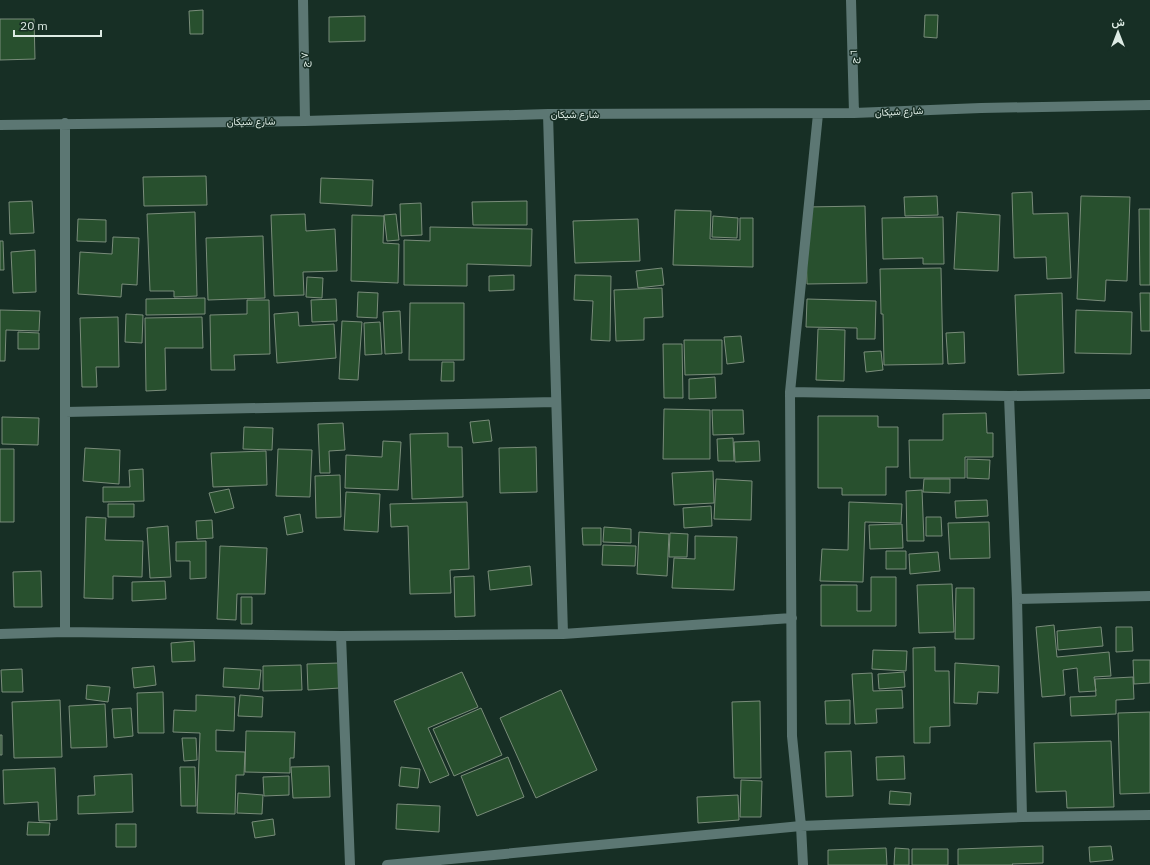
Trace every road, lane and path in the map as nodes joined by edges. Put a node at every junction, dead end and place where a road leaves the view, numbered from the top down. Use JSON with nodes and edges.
{"nodes":[{"id":1,"x":303,"y":0,"type":"edge"},
{"id":2,"x":851,"y":0,"type":"edge"},
{"id":3,"x":1150,"y":105,"type":"edge"},
{"id":4,"x":854,"y":113,"type":"junction"},
{"id":5,"x":548,"y":114,"type":"junction"},
{"id":6,"x":818,"y":114,"type":"junction"},
{"id":7,"x":305,"y":121,"type":"junction"},
{"id":8,"x":65,"y":124,"type":"junction"},
{"id":9,"x":0,"y":125,"type":"edge"},
{"id":10,"x":790,"y":392,"type":"junction"},
{"id":11,"x":1150,"y":394,"type":"edge"},
{"id":12,"x":1009,"y":396,"type":"junction"},
{"id":13,"x":556,"y":402,"type":"junction"},
{"id":14,"x":65,"y":412,"type":"junction"},
{"id":15,"x":1150,"y":596,"type":"edge"},
{"id":16,"x":1017,"y":599,"type":"junction"},
{"id":17,"x":792,"y":618,"type":"junction"},
{"id":18,"x":65,"y":632,"type":"junction"},
{"id":19,"x":0,"y":634,"type":"edge"},
{"id":20,"x":563,"y":634,"type":"junction"},
{"id":21,"x":341,"y":636,"type":"junction"},
{"id":22,"x":1150,"y":815,"type":"edge"},
{"id":23,"x":1022,"y":817,"type":"junction"},
{"id":24,"x":801,"y":826,"type":"junction"},
{"id":25,"x":350,"y":865,"type":"edge"},
{"id":26,"x":387,"y":865,"type":"edge"},
{"id":27,"x":803,"y":865,"type":"edge"}],
"edges":[{"from":1,"to":7,"type":"street","name":"٧ ج"},
{"from":2,"to":4,"type":"street","name":"٦ ج"},
{"from":3,"to":4,"type":"street","name":"شارع شيكان"},
{"from":4,"to":6,"type":"street","name":"شارع شيكان"},
{"from":5,"to":6,"type":"street","name":"شارع شيكان"},
{"from":5,"to":7,"type":"street","name":"شارع شيكان"},
{"from":5,"to":13,"type":"street"},
{"from":6,"to":10,"type":"street"},
{"from":7,"to":8,"type":"street","name":"شارع شيكان"},
{"from":8,"to":9,"type":"street","name":"شارع شيكان"},
{"from":8,"to":14,"type":"street"},
{"from":10,"to":12,"type":"street"},
{"from":10,"to":17,"type":"street"},
{"from":11,"to":12,"type":"street"},
{"from":12,"to":16,"type":"street"},
{"from":13,"to":14,"type":"street"},
{"from":13,"to":20,"type":"street"},
{"from":14,"to":18,"type":"street"},
{"from":15,"to":16,"type":"street"},
{"from":16,"to":23,"type":"street"},
{"from":17,"to":20,"type":"street"},
{"from":17,"to":24,"type":"street"},
{"from":18,"to":19,"type":"street"},
{"from":18,"to":21,"type":"street"},
{"from":20,"to":21,"type":"street"},
{"from":21,"to":25,"type":"street"},
{"from":22,"to":23,"type":"street"},
{"from":23,"to":24,"type":"street"},
{"from":24,"to":26,"type":"street"},
{"from":24,"to":27,"type":"street"}]}
